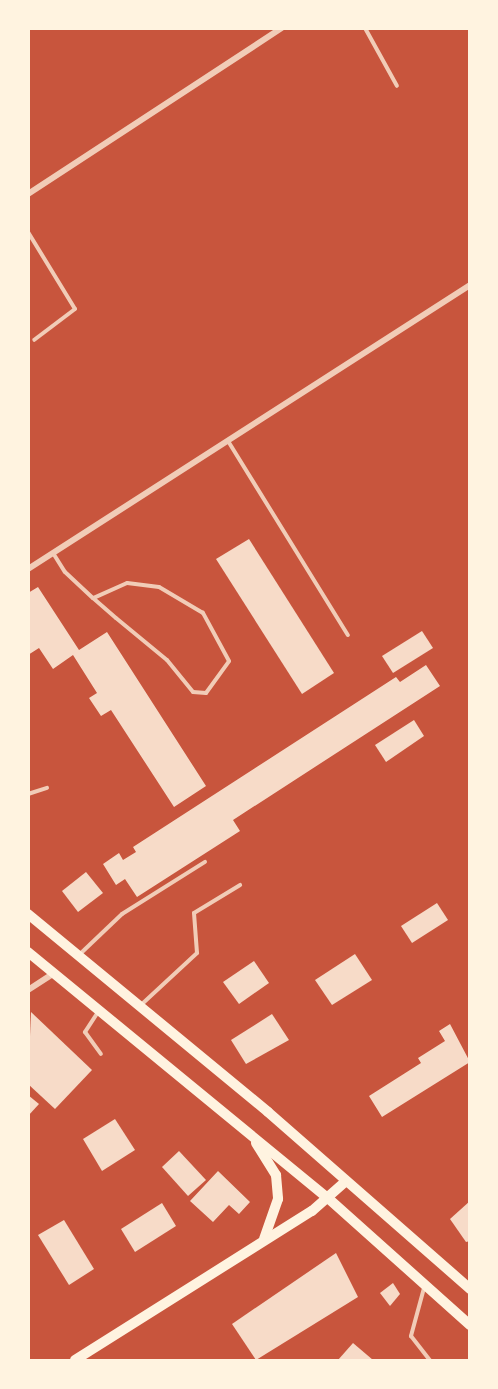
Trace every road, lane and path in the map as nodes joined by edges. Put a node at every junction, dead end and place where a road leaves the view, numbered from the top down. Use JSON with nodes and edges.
{"nodes":[{"id":1,"x":282,"y":28,"type":"edge"},
{"id":2,"x":365,"y":28,"type":"edge"},
{"id":3,"x":397,"y":86,"type":"dead end"},
{"id":4,"x":28,"y":194,"type":"edge"},
{"id":5,"x":28,"y":232,"type":"edge"},
{"id":6,"x":470,"y":285,"type":"edge"},
{"id":7,"x":34,"y":340,"type":"dead end"},
{"id":8,"x":228,"y":441,"type":"junction"},
{"id":9,"x":54,"y":553,"type":"junction"},
{"id":10,"x":28,"y":569,"type":"edge"},
{"id":11,"x":93,"y":598,"type":"junction"},
{"id":12,"x":348,"y":635,"type":"dead end"},
{"id":13,"x":47,"y":788,"type":"dead end"},
{"id":14,"x":28,"y":794,"type":"edge"},
{"id":15,"x":205,"y":862,"type":"dead end"},
{"id":16,"x":240,"y":885,"type":"dead end"},
{"id":17,"x":28,"y":914,"type":"edge"},
{"id":18,"x":28,"y":952,"type":"edge"},
{"id":19,"x":76,"y":956,"type":"junction"},
{"id":20,"x":54,"y":973,"type":"junction"},
{"id":21,"x":28,"y":990,"type":"edge"},
{"id":22,"x":139,"y":1007,"type":"junction"},
{"id":23,"x":100,"y":1008,"type":"junction"},
{"id":24,"x":101,"y":1054,"type":"dead end"},
{"id":25,"x":250,"y":1133,"type":"junction"},
{"id":26,"x":346,"y":1181,"type":"junction"},
{"id":27,"x":329,"y":1199,"type":"junction"},
{"id":28,"x":264,"y":1239,"type":"junction"},
{"id":29,"x":426,"y":1285,"type":"junction"},
{"id":30,"x":470,"y":1289,"type":"edge"},
{"id":31,"x":470,"y":1325,"type":"edge"},
{"id":32,"x":75,"y":1360,"type":"edge"},
{"id":33,"x":430,"y":1360,"type":"edge"}],
"edges":[{"from":1,"to":4,"type":"street"},
{"from":2,"to":3,"type":"lane"},
{"from":5,"to":7,"type":"lane"},
{"from":6,"to":8,"type":"street"},
{"from":8,"to":9,"type":"street"},
{"from":8,"to":12,"type":"lane"},
{"from":9,"to":10,"type":"street"},
{"from":9,"to":11,"type":"lane"},
{"from":11,"to":11,"type":"lane"},
{"from":13,"to":14,"type":"lane"},
{"from":15,"to":19,"type":"lane"},
{"from":16,"to":22,"type":"lane"},
{"from":17,"to":19,"type":"main road"},
{"from":18,"to":20,"type":"main road"},
{"from":19,"to":22,"type":"main road"},
{"from":20,"to":21,"type":"street"},
{"from":20,"to":23,"type":"main road"},
{"from":22,"to":26,"type":"main road"},
{"from":23,"to":24,"type":"lane"},
{"from":23,"to":25,"type":"main road"},
{"from":25,"to":27,"type":"main road"},
{"from":25,"to":28,"type":"main road"},
{"from":26,"to":27,"type":"main road"},
{"from":26,"to":30,"type":"main road"},
{"from":27,"to":28,"type":"main road"},
{"from":27,"to":29,"type":"main road"},
{"from":28,"to":32,"type":"main road"},
{"from":29,"to":31,"type":"main road"},
{"from":29,"to":33,"type":"lane"}]}
